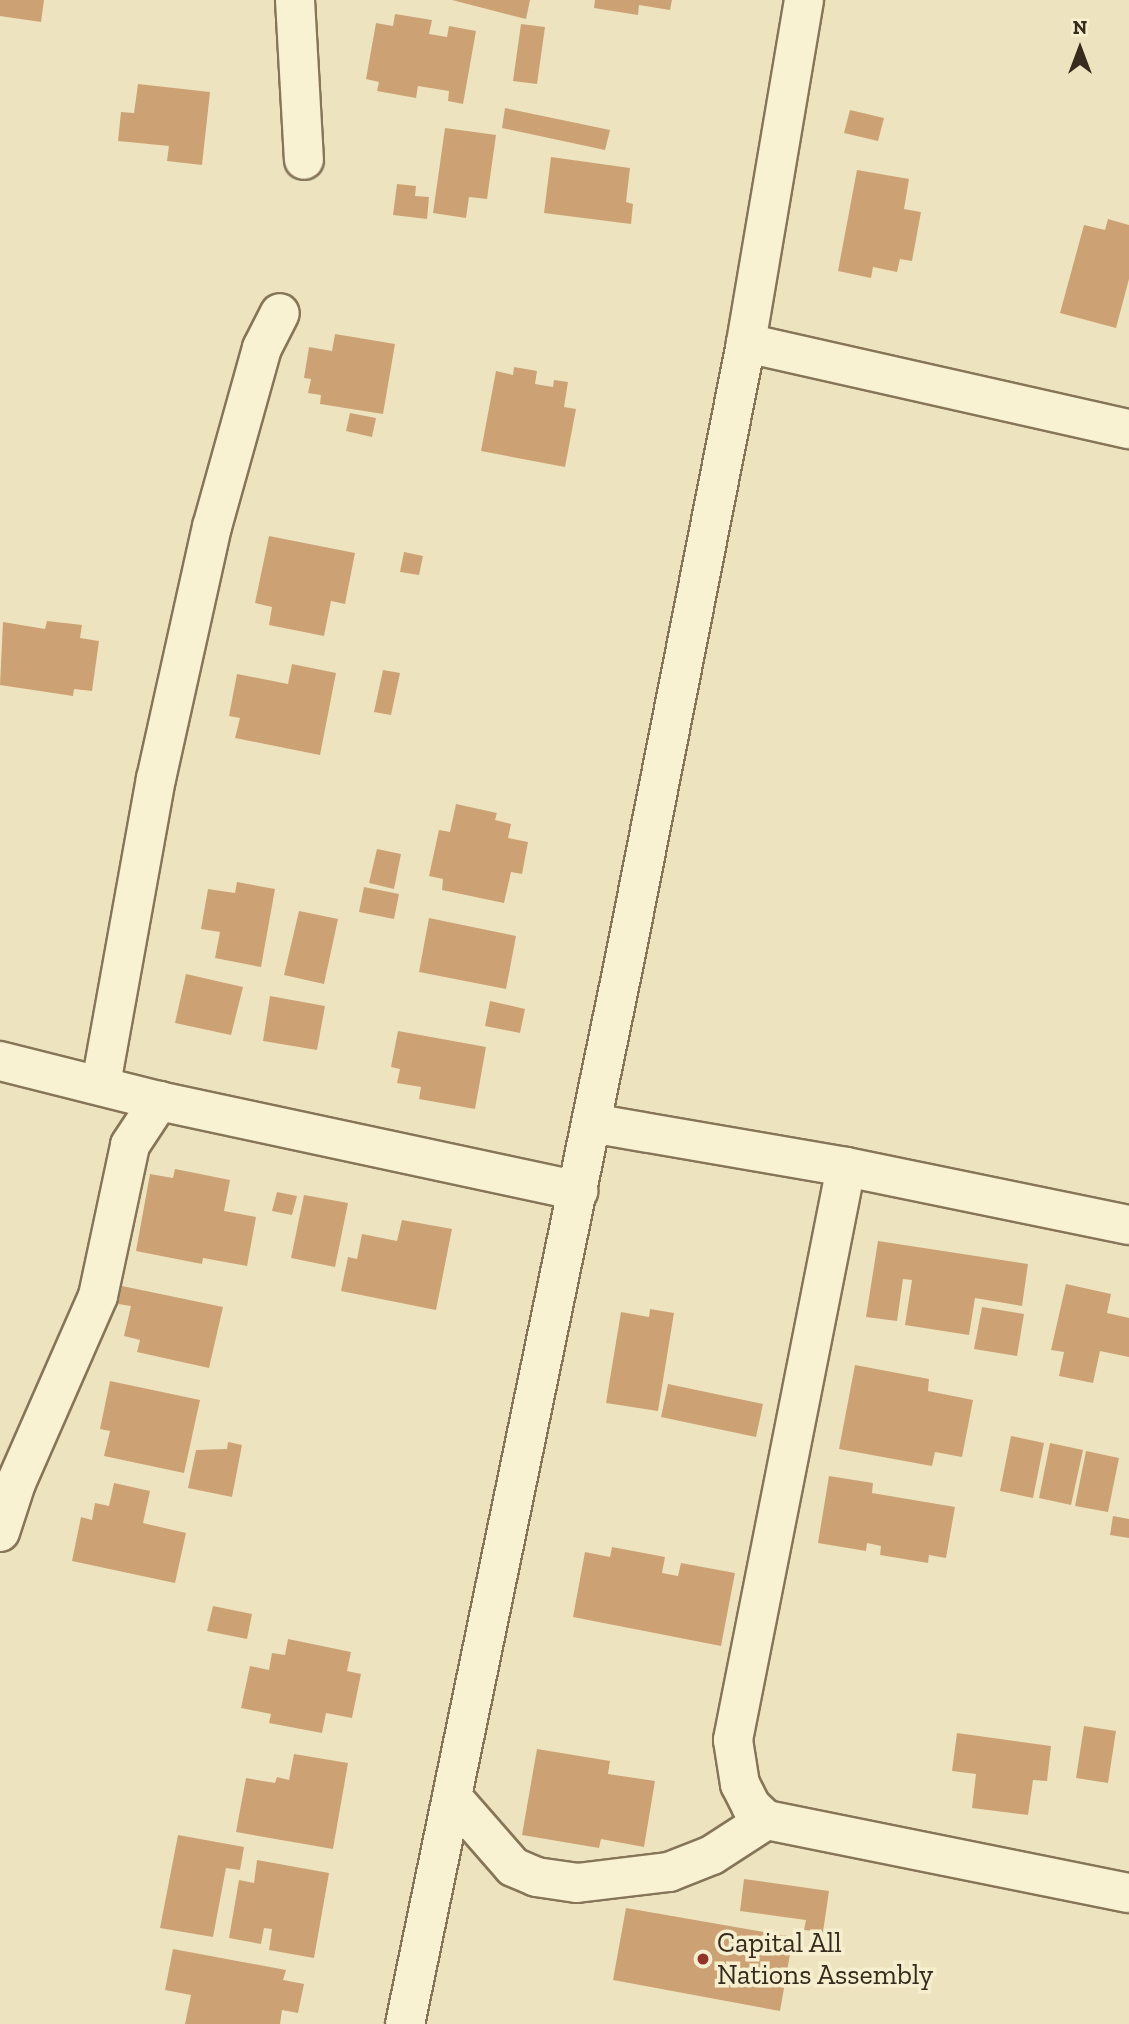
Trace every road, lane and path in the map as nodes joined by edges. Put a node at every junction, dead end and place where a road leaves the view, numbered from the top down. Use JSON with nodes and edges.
{"nodes":[{"id":1,"x":295,"y":0,"type":"edge"},
{"id":2,"x":804,"y":0,"type":"edge"},
{"id":3,"x":304,"y":160,"type":"dead end"},
{"id":4,"x":280,"y":313,"type":"dead end"},
{"id":5,"x":746,"y":343,"type":"junction"},
{"id":6,"x":1129,"y":429,"type":"edge"},
{"id":7,"x":0,"y":1061,"type":"edge"},
{"id":8,"x":101,"y":1084,"type":"junction"},
{"id":9,"x":159,"y":1101,"type":"junction"},
{"id":10,"x":591,"y":1123,"type":"junction"},
{"id":11,"x":846,"y":1167,"type":"junction"},
{"id":12,"x":578,"y":1191,"type":"junction"},
{"id":13,"x":1129,"y":1225,"type":"edge"},
{"id":14,"x":0,"y":1532,"type":"edge"},
{"id":15,"x":452,"y":1797,"type":"junction"},
{"id":16,"x":766,"y":1820,"type":"junction"},
{"id":17,"x":1129,"y":1894,"type":"edge"},
{"id":18,"x":405,"y":2024,"type":"edge"}],
"edges":[{"from":1,"to":3,"type":"street"},
{"from":2,"to":5,"type":"street"},
{"from":4,"to":8,"type":"street"},
{"from":5,"to":6,"type":"street"},
{"from":5,"to":10,"type":"street"},
{"from":7,"to":8,"type":"street"},
{"from":8,"to":9,"type":"street"},
{"from":9,"to":12,"type":"street"},
{"from":9,"to":14,"type":"street"},
{"from":10,"to":11,"type":"street"},
{"from":10,"to":12,"type":"street"},
{"from":11,"to":13,"type":"street"},
{"from":11,"to":16,"type":"street"},
{"from":12,"to":15,"type":"street"},
{"from":15,"to":16,"type":"street"},
{"from":15,"to":18,"type":"street"},
{"from":16,"to":17,"type":"street"}]}
